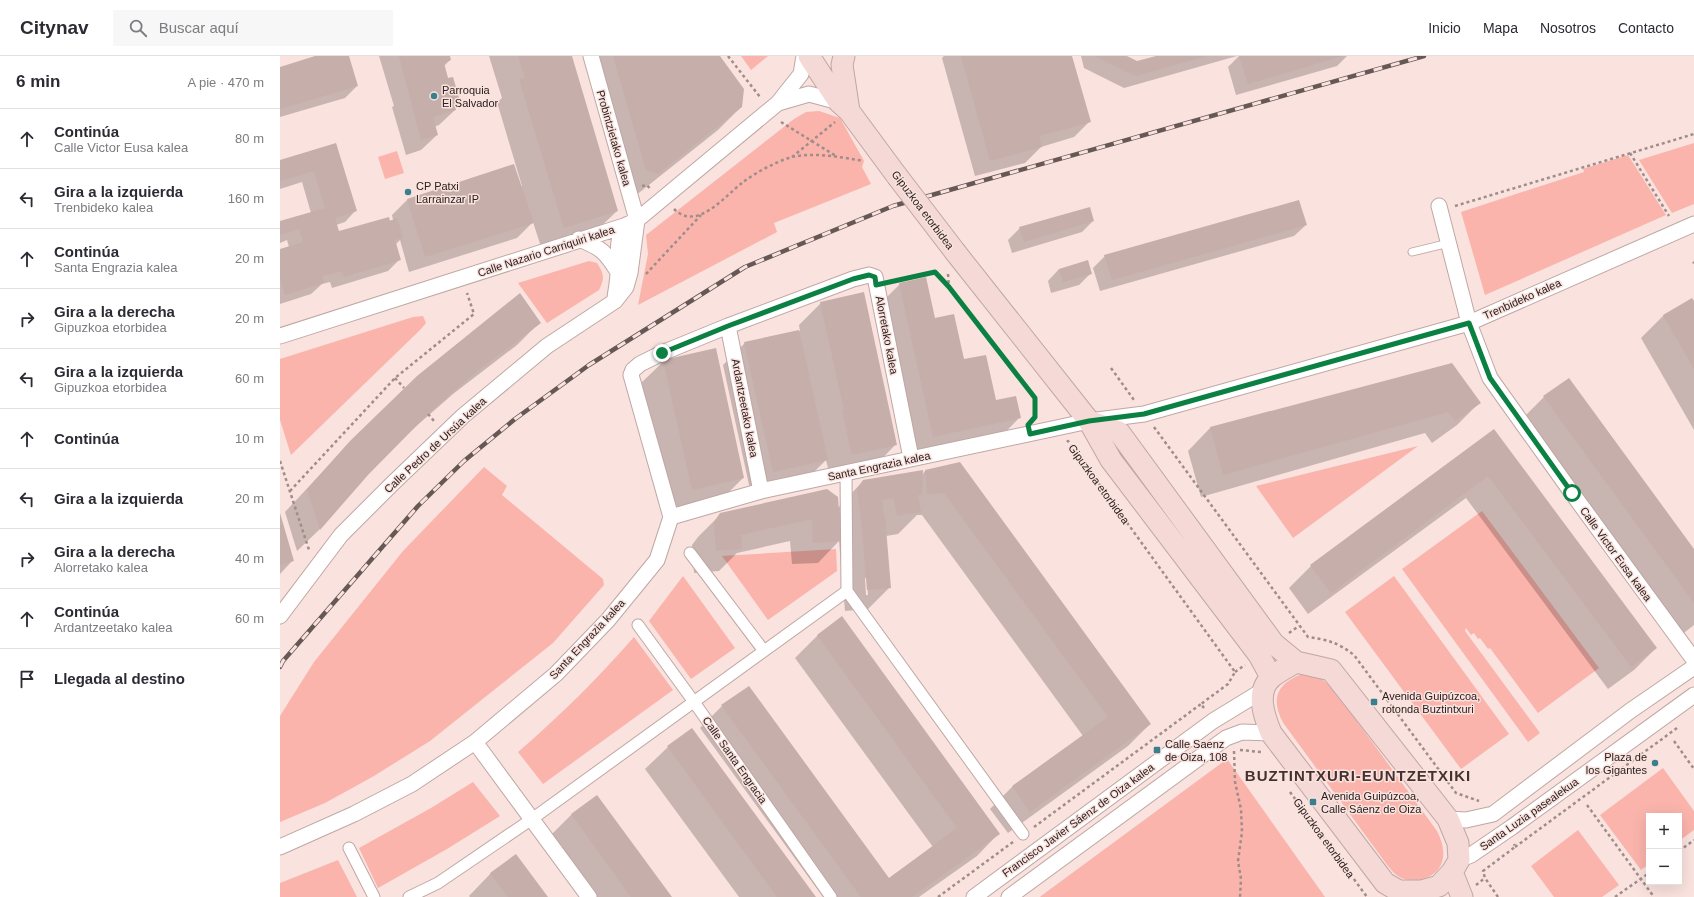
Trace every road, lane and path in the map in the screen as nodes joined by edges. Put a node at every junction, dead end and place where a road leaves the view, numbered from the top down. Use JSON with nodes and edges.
{"nodes":[{"id":1,"x":591,"y":56,"type":"edge"},
{"id":2,"x":728,"y":56,"type":"edge"},
{"id":3,"x":804,"y":56,"type":"edge"},
{"id":4,"x":809,"y":56,"type":"edge"},
{"id":5,"x":844,"y":56,"type":"edge"},
{"id":6,"x":760,"y":97,"type":"dead end"},
{"id":7,"x":778,"y":103,"type":"junction"},
{"id":8,"x":843,"y":110,"type":"junction"},
{"id":9,"x":781,"y":122,"type":"dead end"},
{"id":10,"x":1694,"y":134,"type":"edge"},
{"id":11,"x":812,"y":141,"type":"junction"},
{"id":12,"x":1630,"y":153,"type":"junction"},
{"id":13,"x":837,"y":157,"type":"junction"},
{"id":14,"x":792,"y":158,"type":"junction"},
{"id":15,"x":864,"y":161,"type":"dead end"},
{"id":16,"x":1447,"y":206,"type":"joint"},
{"id":17,"x":673,"y":208,"type":"dead end"},
{"id":18,"x":701,"y":215,"type":"junction"},
{"id":19,"x":1669,"y":216,"type":"dead end"},
{"id":20,"x":631,"y":223,"type":"junction"},
{"id":21,"x":1694,"y":224,"type":"edge"},
{"id":22,"x":579,"y":239,"type":"junction"},
{"id":23,"x":1449,"y":243,"type":"junction"},
{"id":24,"x":1412,"y":252,"type":"dead end"},
{"id":25,"x":618,"y":272,"type":"junction"},
{"id":26,"x":948,"y":272,"type":"dead end"},
{"id":27,"x":643,"y":278,"type":"dead end"},
{"id":28,"x":876,"y":285,"type":"junction"},
{"id":29,"x":949,"y":287,"type":"junction"},
{"id":30,"x":467,"y":293,"type":"dead end"},
{"id":31,"x":615,"y":301,"type":"junction"},
{"id":32,"x":1469,"y":323,"type":"junction"},
{"id":33,"x":728,"y":326,"type":"junction"},
{"id":34,"x":280,"y":336,"type":"edge"},
{"id":35,"x":1111,"y":368,"type":"dead end"},
{"id":36,"x":394,"y":378,"type":"junction"},
{"id":37,"x":404,"y":388,"type":"dead end"},
{"id":38,"x":428,"y":414,"type":"dead end"},
{"id":39,"x":1144,"y":414,"type":"junction"},
{"id":40,"x":434,"y":420,"type":"dead end"},
{"id":41,"x":1089,"y":421,"type":"junction"},
{"id":42,"x":1030,"y":434,"type":"junction"},
{"id":43,"x":1061,"y":443,"type":"dead end"},
{"id":44,"x":911,"y":458,"type":"junction"},
{"id":45,"x":280,"y":462,"type":"edge"},
{"id":46,"x":846,"y":473,"type":"junction"},
{"id":47,"x":761,"y":490,"type":"junction"},
{"id":48,"x":290,"y":491,"type":"junction"},
{"id":49,"x":671,"y":517,"type":"junction"},
{"id":50,"x":309,"y":550,"type":"dead end"},
{"id":51,"x":690,"y":553,"type":"dead end"},
{"id":52,"x":847,"y":591,"type":"junction"},
{"id":53,"x":296,"y":594,"type":"junction"},
{"id":54,"x":280,"y":600,"type":"edge"},
{"id":55,"x":280,"y":616,"type":"edge"},
{"id":56,"x":638,"y":625,"type":"dead end"},
{"id":57,"x":764,"y":651,"type":"junction"},
{"id":58,"x":1694,"y":660,"type":"edge"},
{"id":59,"x":1296,"y":662,"type":"junction"},
{"id":60,"x":1694,"y":667,"type":"edge"},
{"id":61,"x":1266,"y":684,"type":"junction"},
{"id":62,"x":1694,"y":695,"type":"edge"},
{"id":63,"x":694,"y":702,"type":"junction"},
{"id":64,"x":1201,"y":704,"type":"junction"},
{"id":65,"x":1207,"y":713,"type":"dead end"},
{"id":66,"x":1681,"y":726,"type":"dead end"},
{"id":67,"x":1271,"y":733,"type":"junction"},
{"id":68,"x":475,"y":742,"type":"junction"},
{"id":69,"x":1674,"y":742,"type":"dead end"},
{"id":70,"x":1266,"y":758,"type":"dead end"},
{"id":71,"x":1694,"y":769,"type":"edge"},
{"id":72,"x":1289,"y":790,"type":"dead end"},
{"id":73,"x":1485,"y":802,"type":"dead end"},
{"id":74,"x":1587,"y":805,"type":"dead end"},
{"id":75,"x":532,"y":819,"type":"junction"},
{"id":76,"x":1448,"y":819,"type":"junction"},
{"id":77,"x":1023,"y":834,"type":"junction"},
{"id":78,"x":1511,"y":840,"type":"dead end"},
{"id":79,"x":1694,"y":840,"type":"edge"},
{"id":80,"x":280,"y":847,"type":"edge"},
{"id":81,"x":1515,"y":847,"type":"junction"},
{"id":82,"x":349,"y":848,"type":"dead end"},
{"id":83,"x":1682,"y":849,"type":"edge"},
{"id":84,"x":1455,"y":866,"type":"junction"},
{"id":85,"x":1646,"y":875,"type":"edge"},
{"id":86,"x":1640,"y":879,"type":"junction"},
{"id":87,"x":1397,"y":894,"type":"edge"},
{"id":88,"x":1426,"y":894,"type":"edge"},
{"id":89,"x":374,"y":897,"type":"edge"},
{"id":90,"x":409,"y":897,"type":"edge"},
{"id":91,"x":589,"y":897,"type":"edge"},
{"id":92,"x":831,"y":897,"type":"edge"},
{"id":93,"x":938,"y":897,"type":"edge"},
{"id":94,"x":974,"y":897,"type":"edge"},
{"id":95,"x":1009,"y":897,"type":"edge"},
{"id":96,"x":1240,"y":897,"type":"edge"},
{"id":97,"x":1367,"y":897,"type":"edge"},
{"id":98,"x":1462,"y":897,"type":"edge"},
{"id":99,"x":1498,"y":897,"type":"edge"},
{"id":100,"x":1615,"y":897,"type":"edge"},
{"id":101,"x":1654,"y":897,"type":"edge"}],
"edges":[{"from":1,"to":20,"type":"street","name":"Probintzietako kalea"},
{"from":2,"to":6,"type":"path"},
{"from":3,"to":7,"type":"street","name":"Calle Nazario Carriquiri kalea"},
{"from":4,"to":8,"type":"main road","name":"Gipuzkoa etorbidea"},
{"from":5,"to":8,"type":"main road","name":"Gipuzkoa etorbidea"},
{"from":7,"to":8,"type":"street","name":"Calle Nazario Carriquiri kalea"},
{"from":7,"to":20,"type":"street","name":"Calle Nazario Carriquiri kalea"},
{"from":8,"to":11,"type":"path"},
{"from":8,"to":41,"type":"main road","name":"Gipuzkoa etorbidea","bridge":true},
{"from":9,"to":11,"type":"path"},
{"from":10,"to":12,"type":"path"},
{"from":11,"to":13,"type":"path"},
{"from":11,"to":14,"type":"path"},
{"from":12,"to":16,"type":"path"},
{"from":12,"to":19,"type":"path"},
{"from":13,"to":14,"type":"path"},
{"from":13,"to":15,"type":"path"},
{"from":14,"to":18,"type":"path"},
{"from":16,"to":23,"type":"street","name":"Calle Victor Eusa kalea"},
{"from":17,"to":18,"type":"path"},
{"from":18,"to":27,"type":"path"},
{"from":20,"to":22,"type":"street","name":"Calle Nazario Carriquiri kalea"},
{"from":20,"to":25,"type":"street"},
{"from":20,"to":31,"type":"street","name":"Calle Pedro de Ursúa kalea"},
{"from":21,"to":32,"type":"street","name":"Trenbideko kalea"},
{"from":22,"to":25,"type":"street"},
{"from":22,"to":34,"type":"street","name":"Calle Nazario Carriquiri kalea"},
{"from":23,"to":24,"type":"lane"},
{"from":23,"to":32,"type":"street","name":"Calle Victor Eusa kalea"},
{"from":25,"to":31,"type":"street"},
{"from":26,"to":29,"type":"path"},
{"from":28,"to":29,"type":"path"},
{"from":28,"to":33,"type":"street","name":"Alorretako kalea"},
{"from":28,"to":44,"type":"street","name":"Alorretako kalea"},
{"from":29,"to":42,"type":"path"},
{"from":30,"to":36,"type":"path"},
{"from":31,"to":53,"type":"street","name":"Calle Pedro de Ursúa kalea"},
{"from":32,"to":39,"type":"street","name":"Trenbideko kalea"},
{"from":32,"to":58,"type":"street","name":"Calle Victor Eusa kalea"},
{"from":33,"to":47,"type":"street","name":"Ardantzeetako kalea"},
{"from":33,"to":49,"type":"street"},
{"from":35,"to":39,"type":"path"},
{"from":36,"to":37,"type":"path"},
{"from":36,"to":48,"type":"path"},
{"from":38,"to":40,"type":"path"},
{"from":39,"to":41,"type":"street","name":"Trenbideko kalea"},
{"from":39,"to":73,"type":"path"},
{"from":41,"to":42,"type":"street","name":"Santa Engrazia kalea"},
{"from":41,"to":59,"type":"main road"},
{"from":41,"to":61,"type":"main road","name":"Gipuzkoa etorbidea"},
{"from":42,"to":44,"type":"street","name":"Santa Engrazia kalea"},
{"from":43,"to":64,"type":"path","name":"Gipuzkoa etorbidea"},
{"from":44,"to":46,"type":"street","name":"Santa Engrazia kalea"},
{"from":45,"to":48,"type":"path"},
{"from":46,"to":47,"type":"street","name":"Santa Engrazia kalea"},
{"from":46,"to":52,"type":"street"},
{"from":47,"to":49,"type":"street","name":"Santa Engrazia kalea"},
{"from":48,"to":50,"type":"path"},
{"from":49,"to":68,"type":"street","name":"Santa Engrazia kalea"},
{"from":51,"to":57,"type":"street"},
{"from":52,"to":57,"type":"street"},
{"from":52,"to":77,"type":"street"},
{"from":53,"to":54,"type":"street"},
{"from":53,"to":55,"type":"street","name":"Calle Pedro de Ursúa kalea"},
{"from":56,"to":63,"type":"street","name":"Calle Santa Engracia"},
{"from":57,"to":63,"type":"street"},
{"from":59,"to":61,"type":"main road"},
{"from":59,"to":76,"type":"main road"},
{"from":60,"to":76,"type":"street","name":"Santa Luzia pasealekua"},
{"from":61,"to":67,"type":"main road"},
{"from":61,"to":94,"type":"street","name":"Francisco Javier Sáenz de Oiza kalea"},
{"from":62,"to":84,"type":"street","name":"Santa Luzia pasealekua"},
{"from":63,"to":75,"type":"street"},
{"from":63,"to":92,"type":"street","name":"Calle Santa Engracia"},
{"from":64,"to":65,"type":"path"},
{"from":64,"to":77,"type":"path","name":"Francisco Javier Sáenz de Oiza kalea"},
{"from":66,"to":81,"type":"path","name":"Santa Luzia pasealekua"},
{"from":67,"to":87,"type":"main road"},
{"from":67,"to":95,"type":"street","name":"Francisco Javier Sáenz de Oiza kalea"},
{"from":68,"to":75,"type":"street"},
{"from":68,"to":80,"type":"street","name":"Santa Engrazia kalea"},
{"from":69,"to":71,"type":"path"},
{"from":70,"to":96,"type":"path"},
{"from":72,"to":97,"type":"path","name":"Gipuzkoa etorbidea"},
{"from":74,"to":86,"type":"path"},
{"from":75,"to":90,"type":"street"},
{"from":75,"to":91,"type":"street"},
{"from":76,"to":84,"type":"main road"},
{"from":77,"to":93,"type":"path","name":"Francisco Javier Sáenz de Oiza kalea"},
{"from":78,"to":81,"type":"path"},
{"from":79,"to":83,"type":"path"},
{"from":81,"to":99,"type":"path"},
{"from":82,"to":89,"type":"street"},
{"from":84,"to":88,"type":"main road"},
{"from":84,"to":98,"type":"main road"},
{"from":85,"to":86,"type":"path"},
{"from":86,"to":100,"type":"path"},
{"from":86,"to":101,"type":"path"},
{"from":87,"to":88,"type":"main road"}]}
